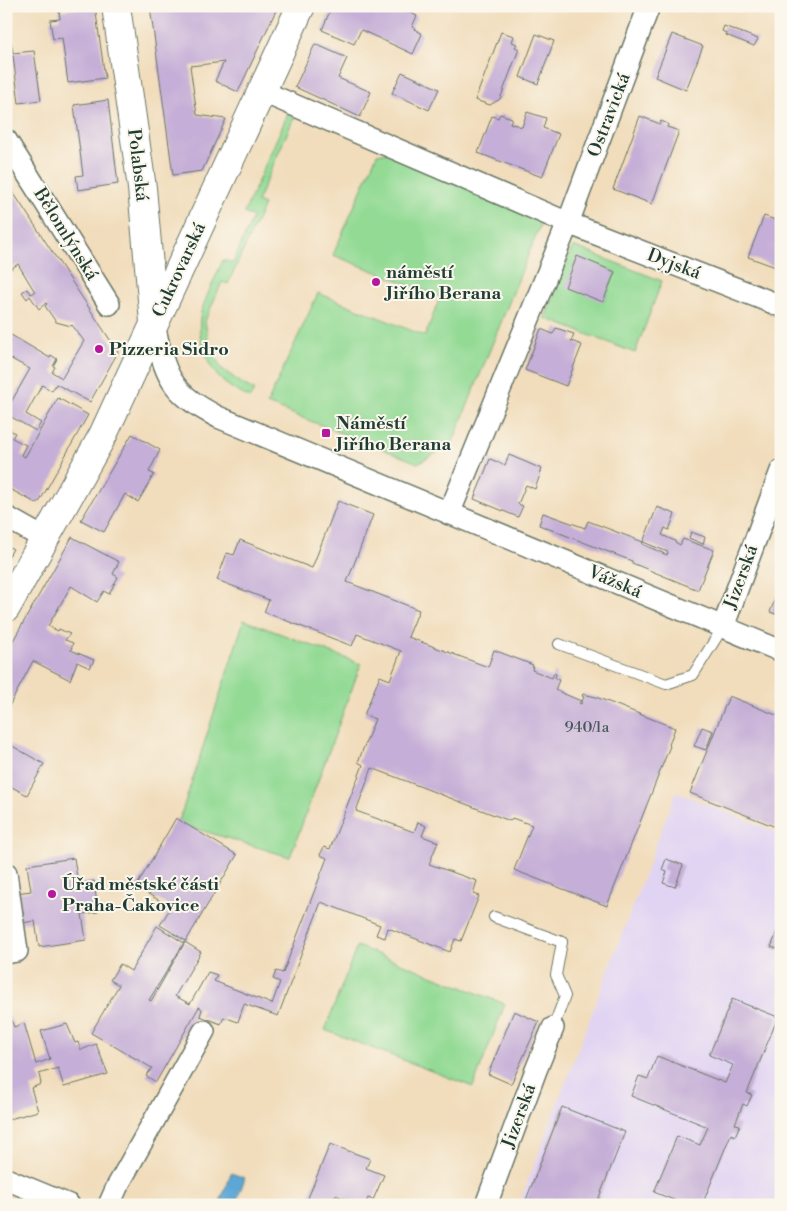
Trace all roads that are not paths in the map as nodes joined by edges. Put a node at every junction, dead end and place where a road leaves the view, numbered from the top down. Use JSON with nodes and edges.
{"nodes":[{"id":1,"x":116,"y":6,"type":"edge"},
{"id":2,"x":300,"y":6,"type":"edge"},
{"id":3,"x":649,"y":6,"type":"edge"},
{"id":4,"x":261,"y":91,"type":"junction"},
{"id":5,"x":6,"y":140,"type":"edge"},
{"id":6,"x":568,"y":223,"type":"junction"},
{"id":7,"x":109,"y":304,"type":"dead end"},
{"id":8,"x":781,"y":306,"type":"edge"},
{"id":9,"x":154,"y":324,"type":"junction"},
{"id":10,"x":781,"y":471,"type":"edge"},
{"id":11,"x":449,"y":514,"type":"junction"},
{"id":12,"x":6,"y":517,"type":"edge"},
{"id":13,"x":46,"y":539,"type":"junction"},
{"id":14,"x":6,"y":608,"type":"edge"},
{"id":15,"x":723,"y":627,"type":"junction"},
{"id":16,"x":559,"y":644,"type":"dead end"},
{"id":17,"x":781,"y":652,"type":"edge"},
{"id":18,"x":6,"y":873,"type":"edge"},
{"id":19,"x":494,"y":917,"type":"dead end"},
{"id":20,"x":6,"y":953,"type":"edge"},
{"id":21,"x":553,"y":1028,"type":"joint"},
{"id":22,"x":204,"y":1031,"type":"dead end"},
{"id":23,"x":6,"y":1180,"type":"edge"},
{"id":24,"x":69,"y":1205,"type":"edge"},
{"id":25,"x":109,"y":1205,"type":"edge"},
{"id":26,"x":486,"y":1205,"type":"edge"}],
"edges":[{"from":1,"to":9,"type":"street","name":"Polabská"},
{"from":2,"to":4,"type":"street","name":"Cukrovarská"},
{"from":3,"to":6,"type":"street","name":"Ostravická"},
{"from":4,"to":6,"type":"street"},
{"from":4,"to":9,"type":"street","name":"Cukrovarská"},
{"from":5,"to":7,"type":"street","name":"Bělomlýnská"},
{"from":6,"to":8,"type":"street","name":"Dyjská"},
{"from":6,"to":11,"type":"street"},
{"from":9,"to":11,"type":"street"},
{"from":9,"to":13,"type":"street","name":"Cukrovarská"},
{"from":10,"to":15,"type":"street","name":"Jizerská"},
{"from":11,"to":15,"type":"street","name":"Vážská"},
{"from":12,"to":13,"type":"street"},
{"from":13,"to":14,"type":"street","name":"Cukrovarská"},
{"from":15,"to":16,"type":"lane"},
{"from":15,"to":17,"type":"street","name":"Vážská"},
{"from":18,"to":20,"type":"street"},
{"from":19,"to":21,"type":"lane"},
{"from":21,"to":26,"type":"street","name":"Jizerská"},
{"from":22,"to":25,"type":"street"},
{"from":23,"to":24,"type":"street"}]}
